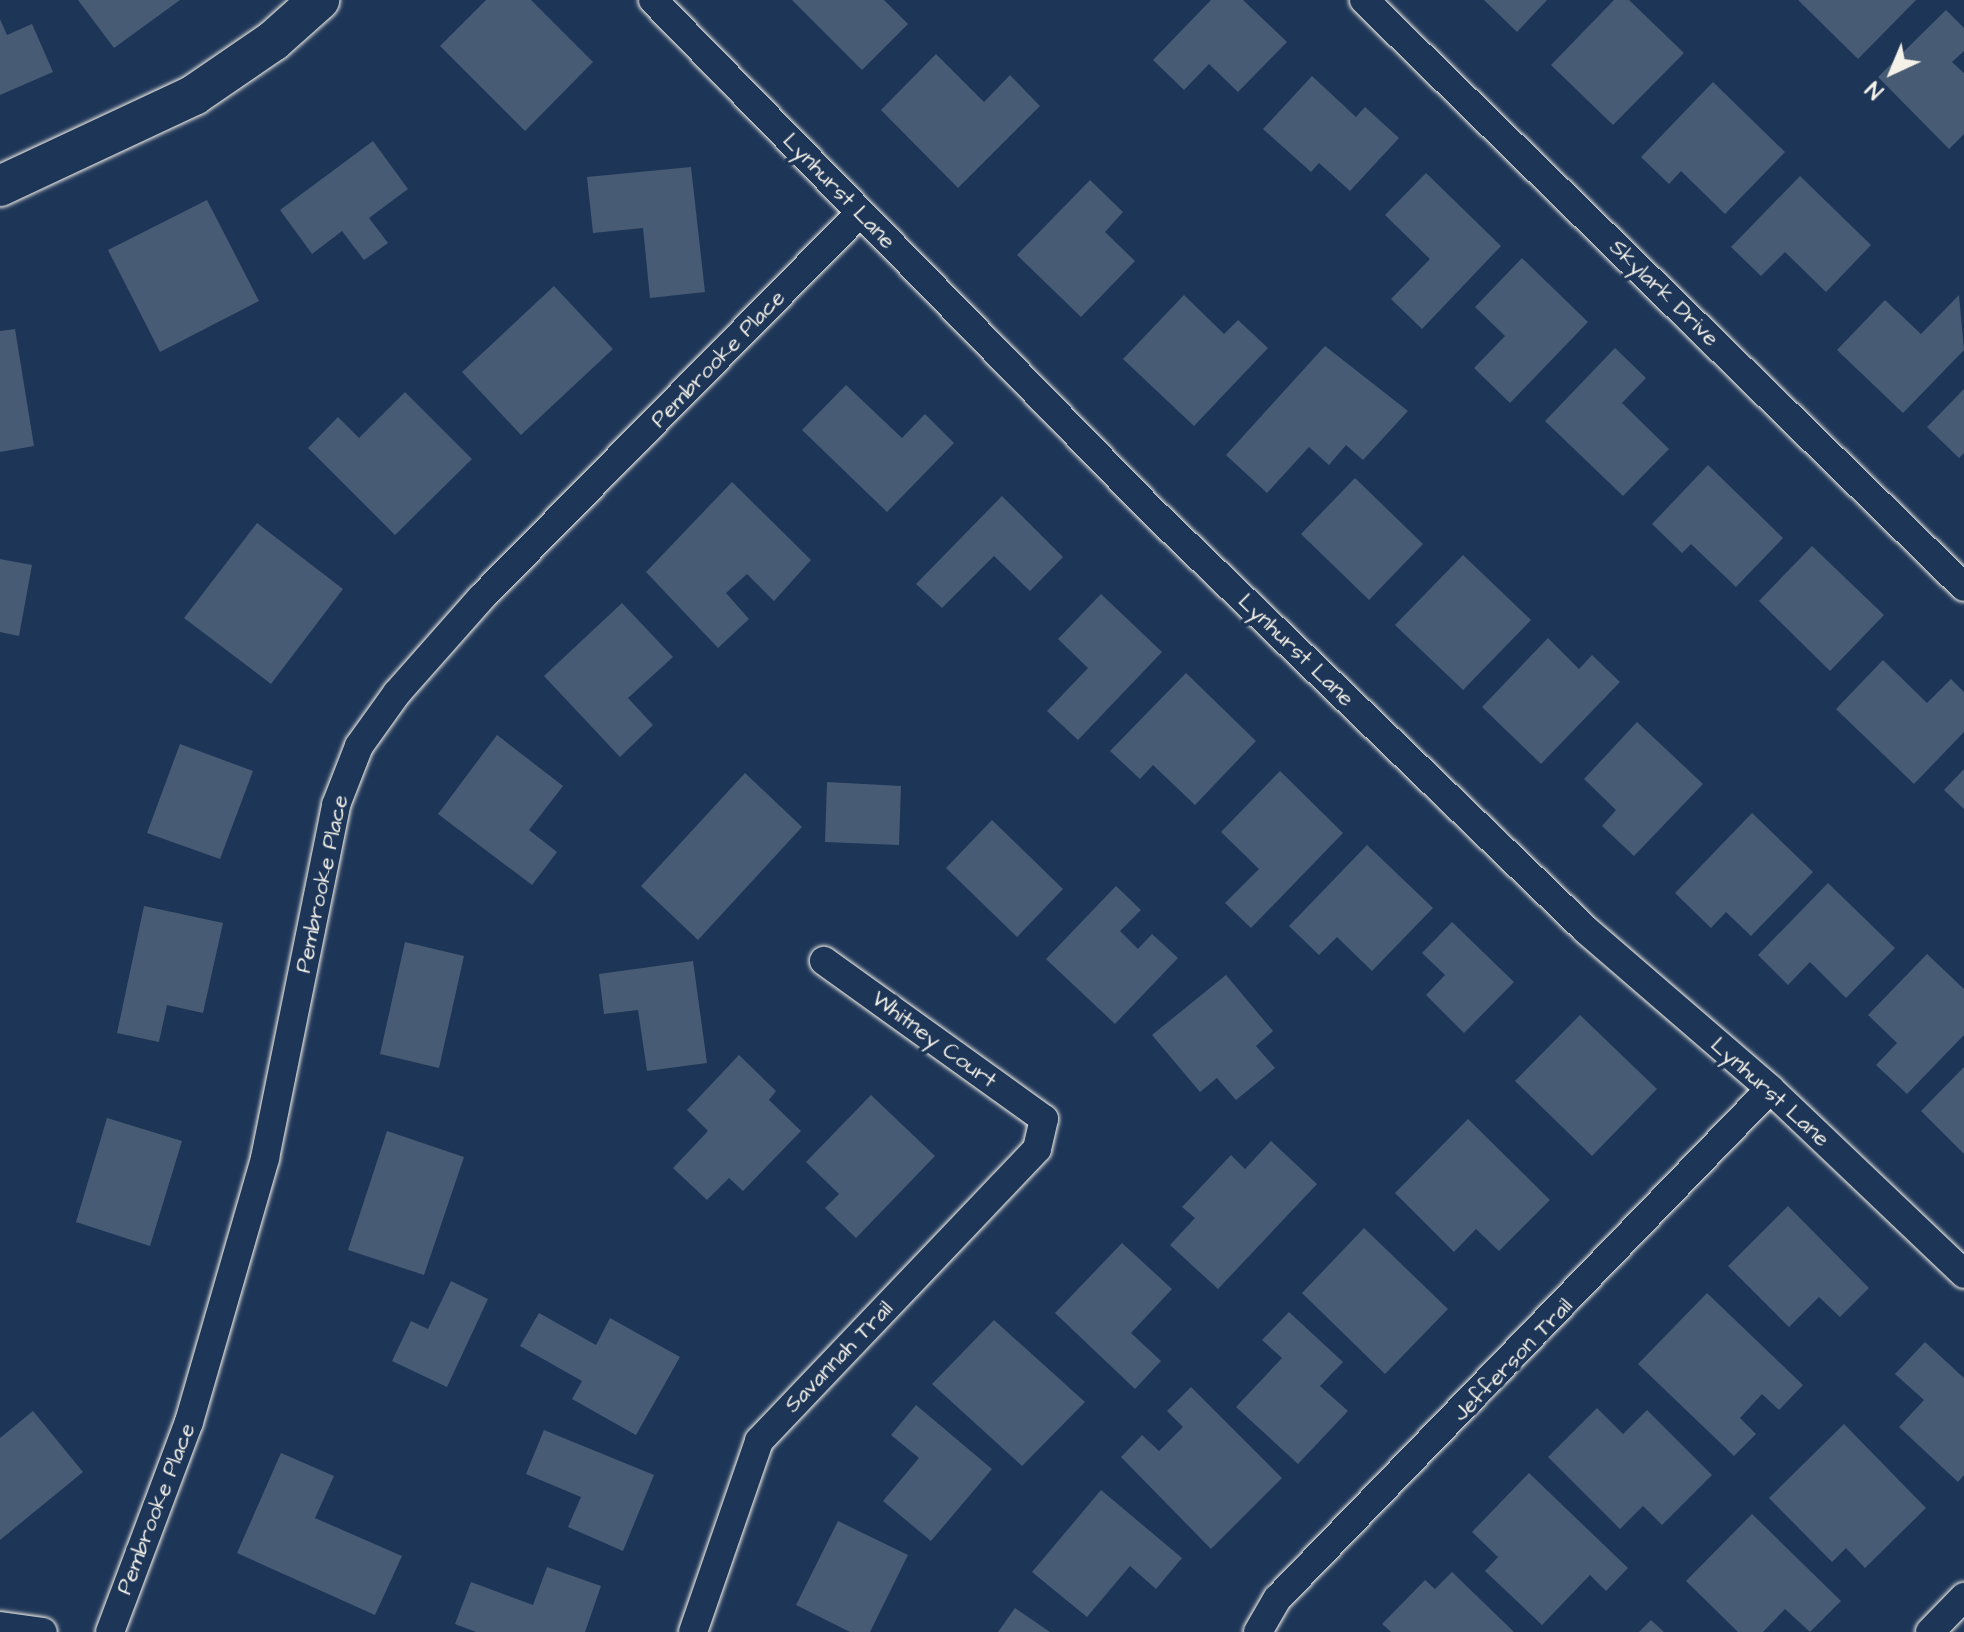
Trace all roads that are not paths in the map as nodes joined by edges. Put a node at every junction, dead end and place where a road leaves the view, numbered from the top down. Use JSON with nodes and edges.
{"nodes":[{"id":1,"x":319,"y":0,"type":"edge"},
{"id":2,"x":653,"y":0,"type":"edge"},
{"id":3,"x":1364,"y":0,"type":"edge"},
{"id":4,"x":0,"y":186,"type":"edge"},
{"id":5,"x":860,"y":213,"type":"junction"},
{"id":6,"x":1964,"y":587,"type":"edge"},
{"id":7,"x":824,"y":961,"type":"dead end"},
{"id":8,"x":1770,"y":1089,"type":"junction"},
{"id":9,"x":1044,"y":1119,"type":"joint"},
{"id":10,"x":1964,"y":1274,"type":"edge"},
{"id":11,"x":1964,"y":1597,"type":"edge"},
{"id":12,"x":0,"y":1626,"type":"edge"},
{"id":13,"x":43,"y":1632,"type":"edge"},
{"id":14,"x":110,"y":1632,"type":"edge"},
{"id":15,"x":693,"y":1632,"type":"edge"},
{"id":16,"x":1258,"y":1632,"type":"edge"},
{"id":17,"x":1930,"y":1632,"type":"edge"}],
"edges":[{"from":1,"to":4,"type":"street"},
{"from":2,"to":5,"type":"street","name":"Lynhurst Lane"},
{"from":3,"to":6,"type":"street","name":"Skylark Drive"},
{"from":5,"to":8,"type":"street","name":"Lynhurst Lane"},
{"from":5,"to":14,"type":"street","name":"Pembrooke Place"},
{"from":7,"to":9,"type":"street","name":"Whitney Court"},
{"from":8,"to":10,"type":"street","name":"Lynhurst Lane"},
{"from":8,"to":16,"type":"street","name":"Jefferson Trail"},
{"from":9,"to":15,"type":"street","name":"Savannah Trail"},
{"from":11,"to":17,"type":"street"},
{"from":12,"to":13,"type":"street"}]}
